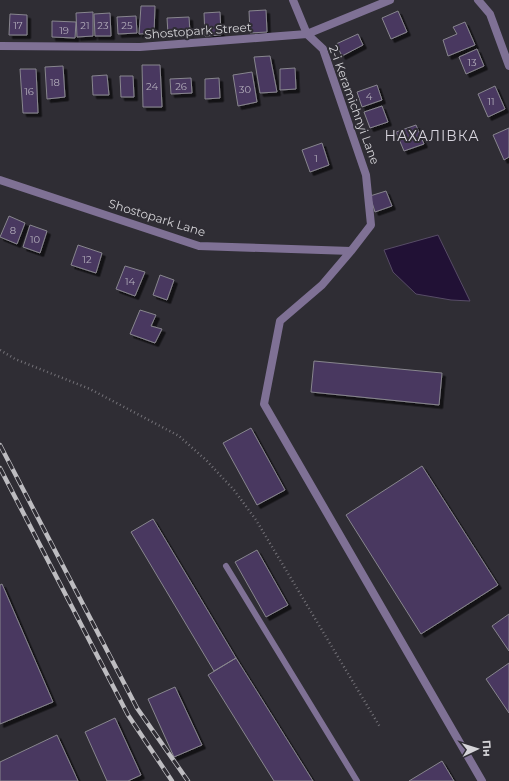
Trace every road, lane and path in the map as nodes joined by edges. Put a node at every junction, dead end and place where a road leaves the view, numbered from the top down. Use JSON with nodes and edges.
{"nodes":[{"id":1,"x":294,"y":0,"type":"edge"},
{"id":2,"x":390,"y":0,"type":"edge"},
{"id":3,"x":478,"y":0,"type":"edge"},
{"id":4,"x":307,"y":34,"type":"junction"},
{"id":5,"x":0,"y":46,"type":"edge"},
{"id":6,"x":509,"y":66,"type":"edge"},
{"id":7,"x":0,"y":180,"type":"edge"},
{"id":8,"x":351,"y":251,"type":"junction"},
{"id":9,"x":0,"y":350,"type":"edge"},
{"id":10,"x":226,"y":566,"type":"dead end"},
{"id":11,"x":380,"y":727,"type":"dead end"},
{"id":12,"x":357,"y":781,"type":"edge"},
{"id":13,"x":482,"y":781,"type":"edge"}],
"edges":[{"from":1,"to":4,"type":"street","name":"2-i Keramichnyi Lane"},
{"from":2,"to":4,"type":"street","name":"Shostopark Street"},
{"from":3,"to":6,"type":"street"},
{"from":4,"to":5,"type":"street","name":"Shostopark Street"},
{"from":4,"to":8,"type":"street","name":"2-i Keramichnyi Lane"},
{"from":7,"to":8,"type":"street","name":"Shostopark Lane"},
{"from":8,"to":13,"type":"street"},
{"from":9,"to":11,"type":"path"},
{"from":10,"to":12,"type":"lane"}]}
